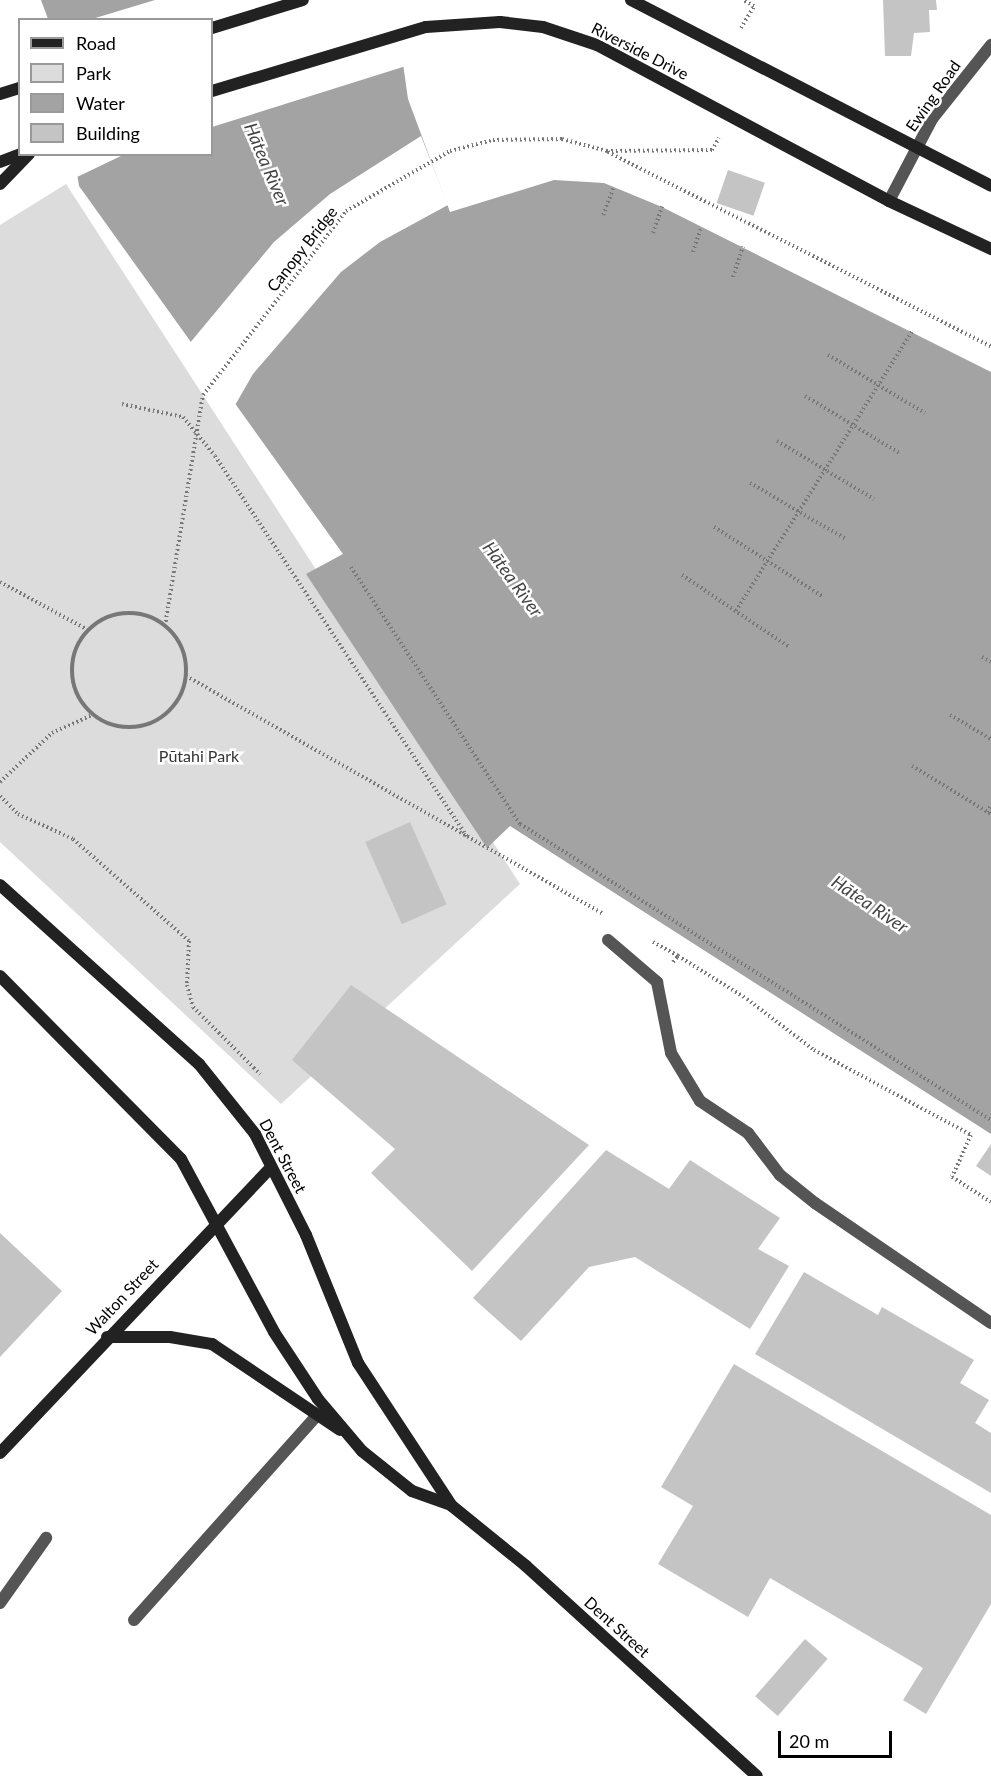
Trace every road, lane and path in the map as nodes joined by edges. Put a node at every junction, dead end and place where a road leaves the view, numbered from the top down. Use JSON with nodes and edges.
{"nodes":[{"id":1,"x":303,"y":0,"type":"edge"},
{"id":2,"x":631,"y":0,"type":"edge"},
{"id":3,"x":743,"y":0,"type":"edge"},
{"id":4,"x":213,"y":28,"type":"edge"},
{"id":5,"x":991,"y":45,"type":"edge"},
{"id":6,"x":728,"y":50,"type":"junction"},
{"id":7,"x":18,"y":89,"type":"edge"},
{"id":8,"x":213,"y":91,"type":"edge"},
{"id":9,"x":0,"y":94,"type":"edge"},
{"id":10,"x":731,"y":117,"type":"junction"},
{"id":11,"x":915,"y":150,"type":"junction"},
{"id":12,"x":607,"y":152,"type":"junction"},
{"id":13,"x":18,"y":155,"type":"edge"},
{"id":14,"x":27,"y":156,"type":"edge"},
{"id":15,"x":0,"y":162,"type":"edge"},
{"id":16,"x":0,"y":184,"type":"edge"},
{"id":17,"x":991,"y":186,"type":"edge"},
{"id":18,"x":614,"y":187,"type":"dead end"},
{"id":19,"x":889,"y":201,"type":"junction"},
{"id":20,"x":662,"y":207,"type":"dead end"},
{"id":21,"x":603,"y":215,"type":"dead end"},
{"id":22,"x":701,"y":227,"type":"dead end"},
{"id":23,"x":653,"y":233,"type":"dead end"},
{"id":24,"x":743,"y":247,"type":"dead end"},
{"id":25,"x":991,"y":249,"type":"edge"},
{"id":26,"x":693,"y":252,"type":"dead end"},
{"id":27,"x":733,"y":278,"type":"dead end"},
{"id":28,"x":912,"y":332,"type":"dead end"},
{"id":29,"x":991,"y":346,"type":"edge"},
{"id":30,"x":828,"y":355,"type":"dead end"},
{"id":31,"x":879,"y":385,"type":"junction"},
{"id":32,"x":805,"y":396,"type":"dead end"},
{"id":33,"x":122,"y":404,"type":"dead end"},
{"id":34,"x":925,"y":413,"type":"dead end"},
{"id":35,"x":854,"y":425,"type":"junction"},
{"id":36,"x":196,"y":434,"type":"junction"},
{"id":37,"x":777,"y":441,"type":"dead end"},
{"id":38,"x":901,"y":454,"type":"dead end"},
{"id":39,"x":825,"y":470,"type":"junction"},
{"id":40,"x":750,"y":483,"type":"dead end"},
{"id":41,"x":874,"y":499,"type":"dead end"},
{"id":42,"x":799,"y":512,"type":"junction"},
{"id":43,"x":714,"y":528,"type":"dead end"},
{"id":44,"x":846,"y":539,"type":"dead end"},
{"id":45,"x":768,"y":561,"type":"junction"},
{"id":46,"x":351,"y":567,"type":"dead end"},
{"id":47,"x":682,"y":575,"type":"dead end"},
{"id":48,"x":0,"y":582,"type":"edge"},
{"id":49,"x":822,"y":596,"type":"dead end"},
{"id":50,"x":736,"y":611,"type":"junction"},
{"id":51,"x":165,"y":626,"type":"junction"},
{"id":52,"x":88,"y":630,"type":"junction"},
{"id":53,"x":789,"y":646,"type":"dead end"},
{"id":54,"x":982,"y":657,"type":"dead end"},
{"id":55,"x":991,"y":662,"type":"edge"},
{"id":56,"x":186,"y":675,"type":"junction"},
{"id":57,"x":92,"y":715,"type":"junction"},
{"id":58,"x":950,"y":715,"type":"dead end"},
{"id":59,"x":991,"y":739,"type":"edge"},
{"id":60,"x":912,"y":766,"type":"dead end"},
{"id":61,"x":0,"y":782,"type":"edge"},
{"id":62,"x":0,"y":796,"type":"edge"},
{"id":63,"x":991,"y":805,"type":"edge"},
{"id":64,"x":989,"y":813,"type":"edge"},
{"id":65,"x":467,"y":837,"type":"junction"},
{"id":66,"x":0,"y":885,"type":"edge"},
{"id":67,"x":608,"y":916,"type":"dead end"},
{"id":68,"x":648,"y":939,"type":"dead end"},
{"id":69,"x":608,"y":940,"type":"dead end"},
{"id":70,"x":678,"y":956,"type":"junction"},
{"id":71,"x":0,"y":976,"type":"edge"},
{"id":72,"x":657,"y":982,"type":"junction"},
{"id":73,"x":260,"y":1074,"type":"dead end"},
{"id":74,"x":991,"y":1120,"type":"edge"},
{"id":75,"x":271,"y":1167,"type":"junction"},
{"id":76,"x":991,"y":1202,"type":"edge"},
{"id":77,"x":216,"y":1222,"type":"junction"},
{"id":78,"x":991,"y":1323,"type":"edge"},
{"id":79,"x":107,"y":1337,"type":"junction"},
{"id":80,"x":317,"y":1415,"type":"junction"},
{"id":81,"x":351,"y":1437,"type":"junction"},
{"id":82,"x":0,"y":1453,"type":"edge"},
{"id":83,"x":452,"y":1506,"type":"junction"},
{"id":84,"x":46,"y":1538,"type":"dead end"},
{"id":85,"x":0,"y":1603,"type":"edge"},
{"id":86,"x":134,"y":1620,"type":"dead end"},
{"id":87,"x":757,"y":1776,"type":"edge"}],
"edges":[{"from":1,"to":4,"type":"main road"},
{"from":2,"to":6,"type":"main road"},
{"from":3,"to":6,"type":"path"},
{"from":5,"to":11,"type":"street","name":"Ewing Road"},
{"from":6,"to":11,"type":"main road"},
{"from":7,"to":9,"type":"main road"},
{"from":8,"to":10,"type":"main road","name":"Riverside Drive"},
{"from":10,"to":12,"type":"path"},
{"from":10,"to":19,"type":"main road","name":"Riverside Drive"},
{"from":11,"to":17,"type":"main road"},
{"from":11,"to":19,"type":"street","name":"Ewing Road"},
{"from":12,"to":29,"type":"path"},
{"from":12,"to":36,"type":"path","name":"Canopy Bridge"},
{"from":13,"to":15,"type":"main road"},
{"from":14,"to":16,"type":"main road"},
{"from":18,"to":21,"type":"path"},
{"from":19,"to":25,"type":"main road","name":"Riverside Drive"},
{"from":20,"to":23,"type":"path"},
{"from":22,"to":26,"type":"path"},
{"from":24,"to":27,"type":"path"},
{"from":28,"to":31,"type":"path"},
{"from":30,"to":31,"type":"path"},
{"from":31,"to":34,"type":"path"},
{"from":31,"to":35,"type":"path"},
{"from":32,"to":35,"type":"path"},
{"from":33,"to":36,"type":"path"},
{"from":35,"to":38,"type":"path"},
{"from":35,"to":39,"type":"path"},
{"from":36,"to":51,"type":"path"},
{"from":36,"to":65,"type":"path"},
{"from":37,"to":39,"type":"path"},
{"from":39,"to":41,"type":"path"},
{"from":39,"to":42,"type":"path"},
{"from":40,"to":42,"type":"path"},
{"from":42,"to":44,"type":"path"},
{"from":42,"to":45,"type":"path"},
{"from":43,"to":45,"type":"path"},
{"from":45,"to":49,"type":"path"},
{"from":45,"to":50,"type":"path"},
{"from":46,"to":74,"type":"path"},
{"from":47,"to":50,"type":"path"},
{"from":48,"to":52,"type":"path"},
{"from":50,"to":53,"type":"path"},
{"from":51,"to":52,"type":"path"},
{"from":51,"to":56,"type":"path"},
{"from":52,"to":57,"type":"path"},
{"from":54,"to":55,"type":"path"},
{"from":56,"to":57,"type":"path"},
{"from":56,"to":65,"type":"path"},
{"from":57,"to":61,"type":"path"},
{"from":58,"to":59,"type":"path"},
{"from":60,"to":64,"type":"path"},
{"from":62,"to":73,"type":"path"},
{"from":63,"to":64,"type":"path"},
{"from":65,"to":67,"type":"path"},
{"from":66,"to":75,"type":"main road","name":"Dent Street"},
{"from":68,"to":70,"type":"path"},
{"from":69,"to":72,"type":"street"},
{"from":70,"to":72,"type":"path"},
{"from":70,"to":76,"type":"path"},
{"from":71,"to":77,"type":"main road","name":"Dent Street"},
{"from":72,"to":78,"type":"street"},
{"from":75,"to":77,"type":"main road","name":"Walton Street"},
{"from":75,"to":83,"type":"main road","name":"Dent Street"},
{"from":77,"to":79,"type":"main road","name":"Walton Street"},
{"from":77,"to":81,"type":"main road","name":"Dent Street"},
{"from":79,"to":80,"type":"main road"},
{"from":79,"to":82,"type":"main road","name":"Walton Street"},
{"from":80,"to":81,"type":"main road"},
{"from":80,"to":86,"type":"street"},
{"from":81,"to":83,"type":"main road","name":"Dent Street"},
{"from":83,"to":87,"type":"main road","name":"Dent Street"},
{"from":84,"to":85,"type":"street"}]}
